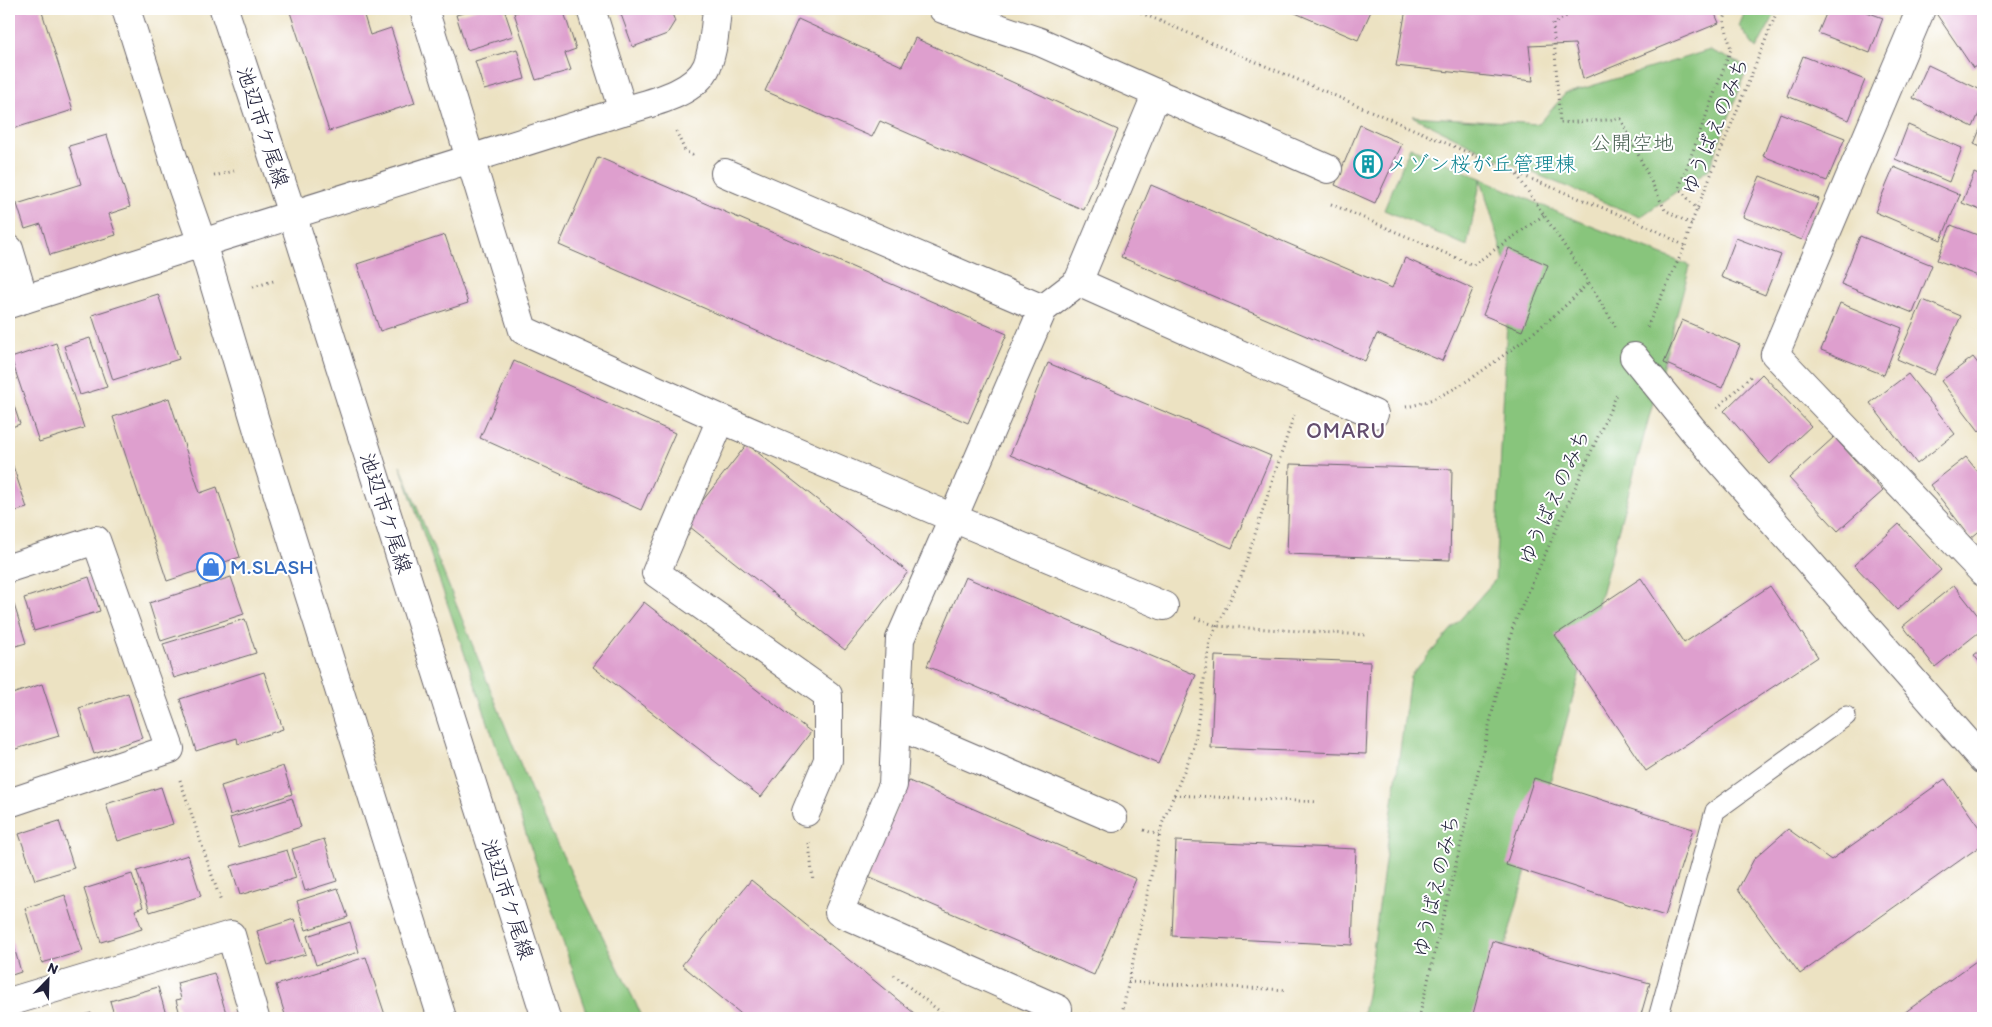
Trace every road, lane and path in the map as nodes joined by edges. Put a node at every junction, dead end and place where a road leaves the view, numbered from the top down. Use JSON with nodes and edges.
{"nodes":[{"id":1,"x":126,"y":9,"type":"edge"},
{"id":2,"x":224,"y":9,"type":"edge"},
{"id":3,"x":424,"y":9,"type":"edge"},
{"id":4,"x":591,"y":9,"type":"edge"},
{"id":5,"x":717,"y":9,"type":"edge"},
{"id":6,"x":943,"y":9,"type":"edge"},
{"id":7,"x":1132,"y":9,"type":"edge"},
{"id":8,"x":1579,"y":9,"type":"edge"},
{"id":9,"x":1728,"y":9,"type":"edge"},
{"id":10,"x":1778,"y":9,"type":"edge"},
{"id":11,"x":1921,"y":9,"type":"edge"},
{"id":12,"x":1157,"y":93,"type":"junction"},
{"id":13,"x":661,"y":99,"type":"junction"},
{"id":14,"x":624,"y":111,"type":"junction"},
{"id":15,"x":470,"y":158,"type":"junction"},
{"id":16,"x":1328,"y":169,"type":"dead end"},
{"id":17,"x":234,"y":170,"type":"dead end"},
{"id":18,"x":725,"y":173,"type":"joint"},
{"id":19,"x":1516,"y":173,"type":"junction"},
{"id":20,"x":210,"y":177,"type":"dead end"},
{"id":21,"x":1327,"y":202,"type":"dead end"},
{"id":22,"x":1698,"y":210,"type":"junction"},
{"id":23,"x":292,"y":214,"type":"junction"},
{"id":24,"x":1544,"y":215,"type":"junction"},
{"id":25,"x":1691,"y":224,"type":"junction"},
{"id":26,"x":202,"y":243,"type":"junction"},
{"id":27,"x":1685,"y":246,"type":"junction"},
{"id":28,"x":9,"y":248,"type":"edge"},
{"id":29,"x":278,"y":279,"type":"dead end"},
{"id":30,"x":1078,"y":282,"type":"junction"},
{"id":31,"x":1588,"y":283,"type":"junction"},
{"id":32,"x":253,"y":287,"type":"dead end"},
{"id":33,"x":16,"y":302,"type":"edge"},
{"id":34,"x":1043,"y":310,"type":"junction"},
{"id":35,"x":1775,"y":354,"type":"junction"},
{"id":36,"x":1634,"y":357,"type":"junction"},
{"id":37,"x":1304,"y":383,"type":"junction"},
{"id":38,"x":1374,"y":414,"type":"joint"},
{"id":39,"x":721,"y":419,"type":"junction"},
{"id":40,"x":1693,"y":430,"type":"junction"},
{"id":41,"x":953,"y":518,"type":"junction"},
{"id":42,"x":9,"y":568,"type":"edge"},
{"id":43,"x":1983,"y":572,"type":"edge"},
{"id":44,"x":1164,"y":606,"type":"dead end"},
{"id":45,"x":1217,"y":626,"type":"junction"},
{"id":46,"x":1366,"y":635,"type":"dead end"},
{"id":47,"x":1846,"y":716,"type":"dead end"},
{"id":48,"x":896,"y":725,"type":"junction"},
{"id":49,"x":170,"y":749,"type":"junction"},
{"id":50,"x":1983,"y":760,"type":"edge"},
{"id":51,"x":1174,"y":795,"type":"junction"},
{"id":52,"x":1318,"y":802,"type":"dead end"},
{"id":53,"x":9,"y":804,"type":"edge"},
{"id":54,"x":806,"y":812,"type":"dead end"},
{"id":55,"x":1113,"y":818,"type":"dead end"},
{"id":56,"x":232,"y":934,"type":"junction"},
{"id":57,"x":1128,"y":982,"type":"junction"},
{"id":58,"x":1287,"y":990,"type":"dead end"},
{"id":59,"x":9,"y":1002,"type":"edge"},
{"id":60,"x":1058,"y":1009,"type":"dead end"},
{"id":61,"x":254,"y":1018,"type":"edge"},
{"id":62,"x":442,"y":1018,"type":"edge"},
{"id":63,"x":546,"y":1018,"type":"edge"},
{"id":64,"x":1121,"y":1018,"type":"edge"},
{"id":65,"x":1420,"y":1018,"type":"edge"},
{"id":66,"x":1658,"y":1018,"type":"edge"}],
"edges":[{"from":1,"to":26,"type":"street"},
{"from":2,"to":23,"type":"street","name":"池辺市ケ尾線"},
{"from":3,"to":15,"type":"street"},
{"from":4,"to":14,"type":"street"},
{"from":5,"to":13,"type":"street"},
{"from":6,"to":12,"type":"street"},
{"from":7,"to":19,"type":"path"},
{"from":8,"to":25,"type":"path"},
{"from":9,"to":22,"type":"path"},
{"from":10,"to":22,"type":"path","name":"ゆうばえのみち"},
{"from":11,"to":35,"type":"street"},
{"from":12,"to":16,"type":"street"},
{"from":12,"to":30,"type":"street"},
{"from":13,"to":14,"type":"street"},
{"from":13,"to":18,"type":"path"},
{"from":14,"to":15,"type":"street"},
{"from":15,"to":23,"type":"street"},
{"from":15,"to":39,"type":"street"},
{"from":17,"to":20,"type":"path"},
{"from":18,"to":34,"type":"street"},
{"from":19,"to":24,"type":"path"},
{"from":19,"to":27,"type":"path"},
{"from":21,"to":24,"type":"path"},
{"from":22,"to":25,"type":"path","name":"ゆうばえのみち"},
{"from":23,"to":26,"type":"street"},
{"from":23,"to":63,"type":"street","name":"池辺市ケ尾線"},
{"from":24,"to":31,"type":"path"},
{"from":25,"to":27,"type":"path","name":"ゆうばえのみち"},
{"from":26,"to":33,"type":"street"},
{"from":26,"to":62,"type":"street"},
{"from":27,"to":36,"type":"path","name":"ゆうばえのみち"},
{"from":28,"to":33,"type":"street"},
{"from":29,"to":32,"type":"path"},
{"from":30,"to":34,"type":"street"},
{"from":30,"to":37,"type":"street"},
{"from":31,"to":36,"type":"path"},
{"from":31,"to":38,"type":"path"},
{"from":34,"to":41,"type":"street"},
{"from":35,"to":40,"type":"path"},
{"from":35,"to":43,"type":"street"},
{"from":36,"to":40,"type":"street"},
{"from":36,"to":65,"type":"path","name":"ゆうばえのみち"},
{"from":37,"to":38,"type":"street"},
{"from":37,"to":45,"type":"path"},
{"from":39,"to":41,"type":"street"},
{"from":39,"to":54,"type":"street"},
{"from":40,"to":50,"type":"street"},
{"from":41,"to":44,"type":"street"},
{"from":41,"to":48,"type":"street"},
{"from":42,"to":49,"type":"street"},
{"from":45,"to":46,"type":"path"},
{"from":45,"to":51,"type":"path"},
{"from":47,"to":66,"type":"lane"},
{"from":48,"to":55,"type":"street"},
{"from":48,"to":60,"type":"street"},
{"from":49,"to":53,"type":"street"},
{"from":49,"to":56,"type":"path"},
{"from":51,"to":52,"type":"path"},
{"from":51,"to":57,"type":"path"},
{"from":56,"to":59,"type":"street"},
{"from":56,"to":61,"type":"street"},
{"from":57,"to":58,"type":"path"},
{"from":57,"to":64,"type":"path"}]}
